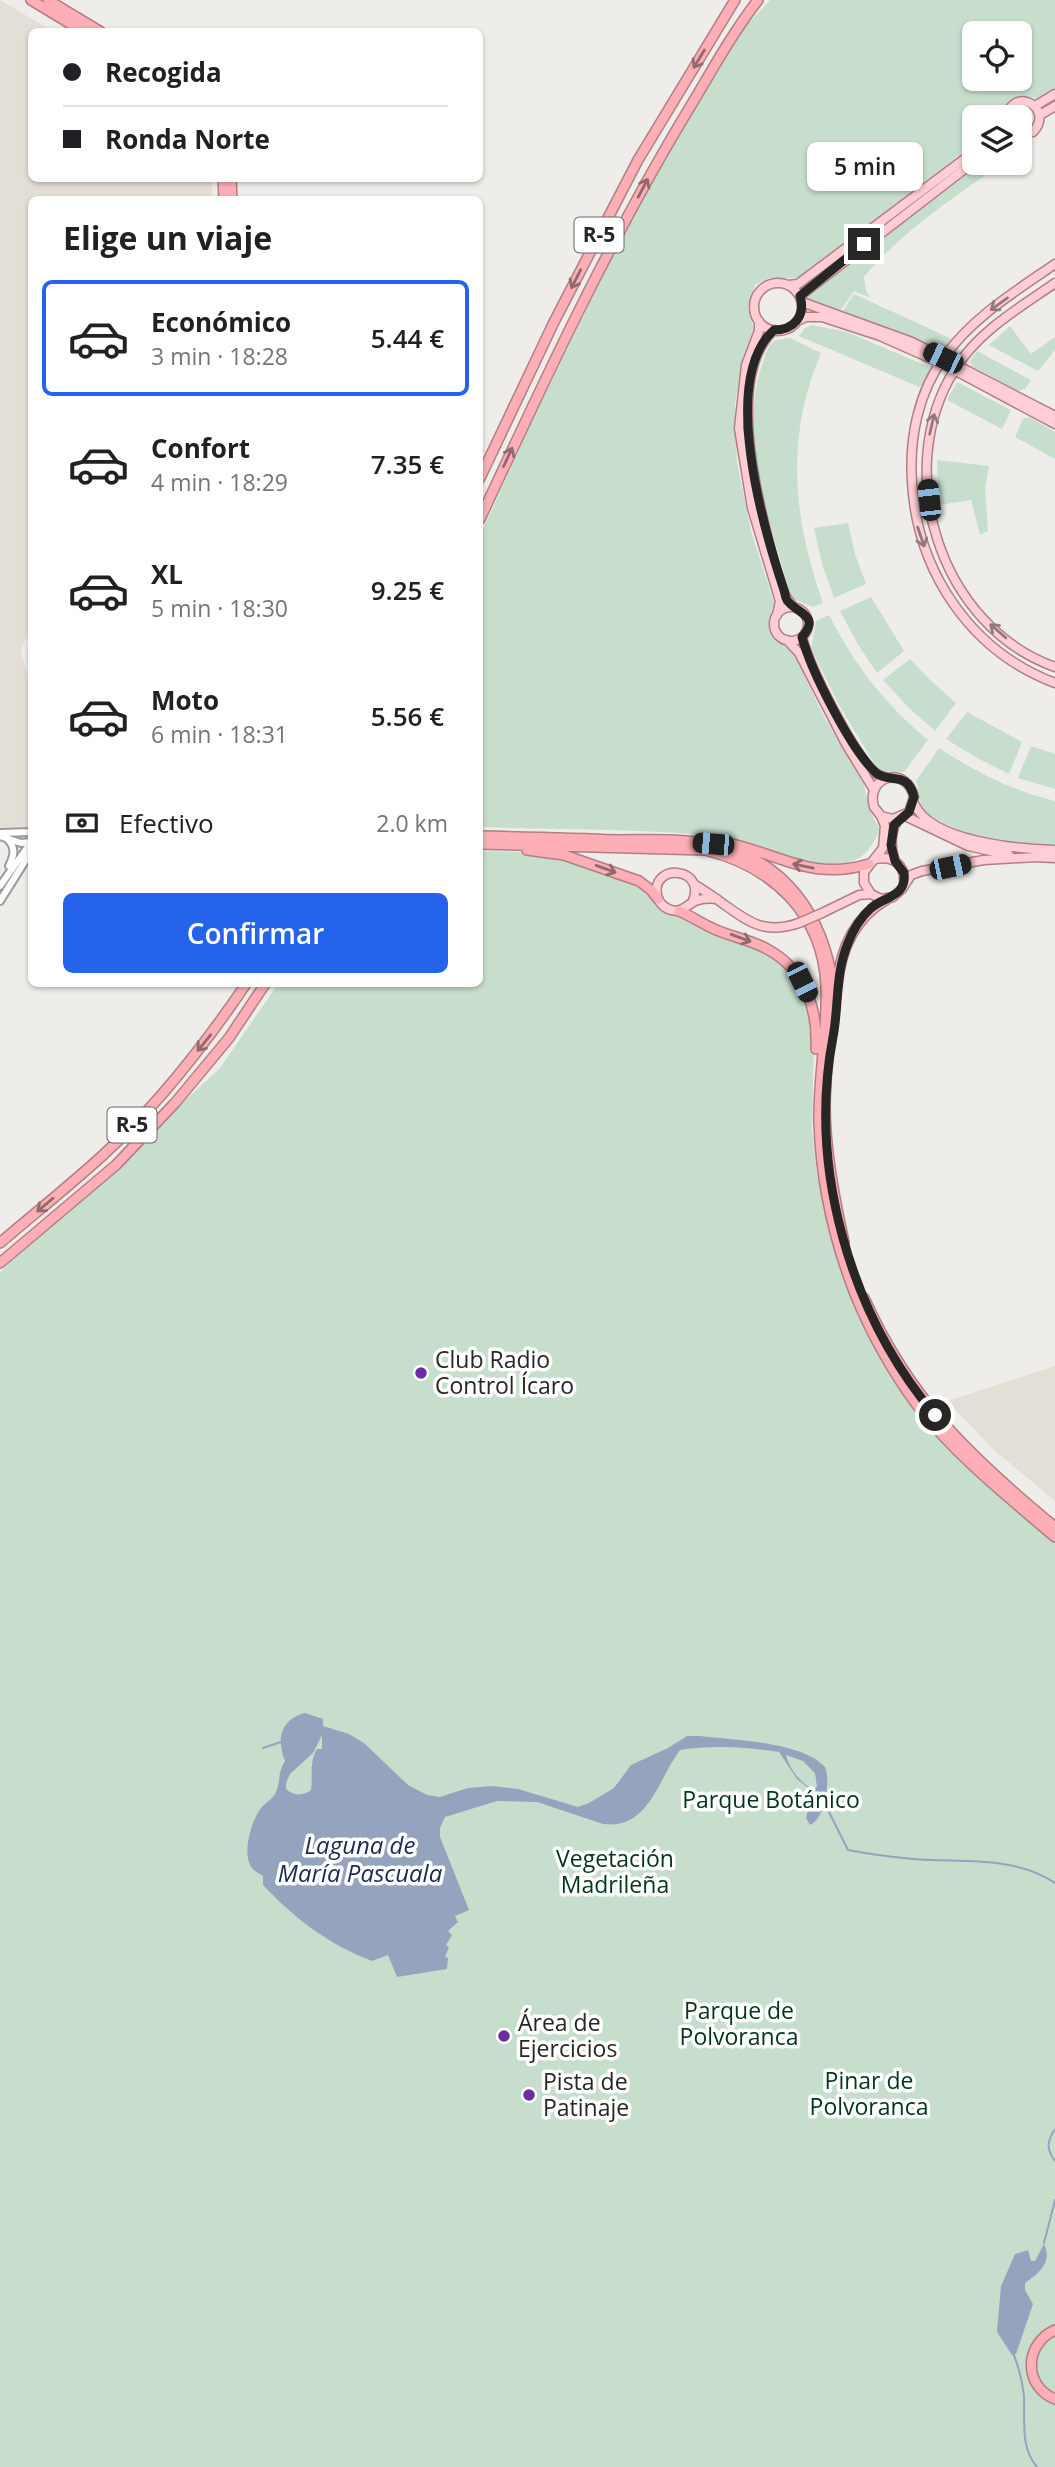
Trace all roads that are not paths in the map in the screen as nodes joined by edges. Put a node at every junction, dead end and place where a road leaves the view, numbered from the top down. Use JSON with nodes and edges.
{"nodes":[{"id":1,"x":31,"y":0,"type":"edge"},
{"id":2,"x":48,"y":0,"type":"edge"},
{"id":3,"x":735,"y":0,"type":"edge"},
{"id":4,"x":758,"y":0,"type":"edge"},
{"id":5,"x":77,"y":28,"type":"edge"},
{"id":6,"x":94,"y":28,"type":"edge"},
{"id":7,"x":1055,"y":94,"type":"edge"},
{"id":8,"x":1014,"y":105,"type":"edge"},
{"id":9,"x":1031,"y":105,"type":"edge"},
{"id":10,"x":1032,"y":105,"type":"edge"},
{"id":11,"x":1035,"y":106,"type":"junction"},
{"id":12,"x":1055,"y":106,"type":"edge"},
{"id":13,"x":1040,"y":115,"type":"junction"},
{"id":14,"x":1032,"y":132,"type":"edge"},
{"id":15,"x":962,"y":160,"type":"edge"},
{"id":16,"x":962,"y":171,"type":"edge"},
{"id":17,"x":1055,"y":264,"type":"edge"},
{"id":18,"x":1055,"y":283,"type":"edge"},
{"id":19,"x":788,"y":285,"type":"junction"},
{"id":20,"x":801,"y":299,"type":"junction"},
{"id":21,"x":759,"y":321,"type":"junction"},
{"id":22,"x":797,"y":321,"type":"junction"},
{"id":23,"x":774,"y":330,"type":"junction"},
{"id":24,"x":942,"y":360,"type":"junction"},
{"id":25,"x":956,"y":368,"type":"junction"},
{"id":26,"x":1055,"y":416,"type":"edge"},
{"id":27,"x":1055,"y":424,"type":"edge"},
{"id":28,"x":483,"y":472,"type":"edge"},
{"id":29,"x":483,"y":513,"type":"edge"},
{"id":30,"x":794,"y":607,"type":"junction"},
{"id":31,"x":777,"y":615,"type":"junction"},
{"id":32,"x":802,"y":637,"type":"junction"},
{"id":33,"x":787,"y":640,"type":"junction"},
{"id":34,"x":1055,"y":667,"type":"edge"},
{"id":35,"x":1055,"y":683,"type":"edge"},
{"id":36,"x":888,"y":778,"type":"junction"},
{"id":37,"x":874,"y":790,"type":"junction"},
{"id":38,"x":914,"y":803,"type":"junction"},
{"id":39,"x":881,"y":816,"type":"junction"},
{"id":40,"x":902,"y":817,"type":"junction"},
{"id":41,"x":28,"y":833,"type":"edge"},
{"id":42,"x":2,"y":836,"type":"edge"},
{"id":43,"x":483,"y":841,"type":"edge"},
{"id":44,"x":483,"y":841,"type":"edge"},
{"id":45,"x":483,"y":841,"type":"edge"},
{"id":46,"x":483,"y":841,"type":"edge"},
{"id":47,"x":28,"y":845,"type":"edge"},
{"id":48,"x":28,"y":850,"type":"edge"},
{"id":49,"x":1055,"y":850,"type":"edge"},
{"id":50,"x":28,"y":851,"type":"edge"},
{"id":51,"x":1036,"y":857,"type":"junction"},
{"id":52,"x":1055,"y":858,"type":"edge"},
{"id":53,"x":895,"y":861,"type":"junction"},
{"id":54,"x":871,"y":862,"type":"junction"},
{"id":55,"x":863,"y":877,"type":"junction"},
{"id":56,"x":694,"y":884,"type":"junction"},
{"id":57,"x":904,"y":884,"type":"junction"},
{"id":58,"x":1,"y":885,"type":"edge"},
{"id":59,"x":871,"y":894,"type":"junction"},
{"id":60,"x":887,"y":898,"type":"junction"},
{"id":61,"x":717,"y":899,"type":"junction"},
{"id":62,"x":658,"y":900,"type":"junction"},
{"id":63,"x":846,"y":900,"type":"junction"},
{"id":64,"x":0,"y":901,"type":"edge"},
{"id":65,"x":692,"y":903,"type":"junction"},
{"id":66,"x":679,"y":911,"type":"junction"},
{"id":67,"x":242,"y":987,"type":"edge"},
{"id":68,"x":243,"y":987,"type":"edge"},
{"id":69,"x":263,"y":987,"type":"edge"},
{"id":70,"x":217,"y":1017,"type":"dead end"},
{"id":71,"x":829,"y":1052,"type":"junction"},
{"id":72,"x":828,"y":1201,"type":"junction"},
{"id":73,"x":0,"y":1243,"type":"edge"},
{"id":74,"x":0,"y":1263,"type":"edge"},
{"id":75,"x":1055,"y":1527,"type":"edge"},
{"id":76,"x":1055,"y":1536,"type":"edge"},
{"id":77,"x":1055,"y":2330,"type":"edge"},
{"id":78,"x":1055,"y":2336,"type":"edge"},
{"id":79,"x":1055,"y":2394,"type":"edge"},
{"id":80,"x":1055,"y":2399,"type":"edge"}],
"edges":[{"from":1,"to":5,"type":"highway"},
{"from":2,"to":6,"type":"highway"},
{"from":3,"to":28,"type":"highway","number":"R-5","one_way":true},
{"from":29,"to":4,"type":"highway","number":"R-5","one_way":true},
{"from":7,"to":11,"type":"main road"},
{"from":8,"to":9,"type":"main road"},
{"from":10,"to":11,"type":"main road"},
{"from":11,"to":13,"type":"main road"},
{"from":12,"to":13,"type":"main road"},
{"from":13,"to":14,"type":"main road"},
{"from":15,"to":19,"type":"main road"},
{"from":16,"to":20,"type":"main road"},
{"from":17,"to":24,"type":"main road","one_way":true},
{"from":18,"to":25,"type":"main road"},
{"from":19,"to":20,"type":"main road"},
{"from":19,"to":21,"type":"main road"},
{"from":20,"to":22,"type":"main road"},
{"from":20,"to":24,"type":"main road"},
{"from":21,"to":23,"type":"main road"},
{"from":21,"to":31,"type":"main road"},
{"from":22,"to":23,"type":"main road"},
{"from":22,"to":24,"type":"main road"},
{"from":23,"to":30,"type":"main road"},
{"from":24,"to":25,"type":"main road"},
{"from":24,"to":35,"type":"main road","one_way":true},
{"from":25,"to":26,"type":"main road"},
{"from":25,"to":27,"type":"main road"},
{"from":34,"to":25,"type":"main road","one_way":true},
{"from":30,"to":31,"type":"main road"},
{"from":30,"to":32,"type":"main road"},
{"from":31,"to":33,"type":"main road"},
{"from":32,"to":33,"type":"main road"},
{"from":32,"to":36,"type":"main road"},
{"from":33,"to":37,"type":"main road"},
{"from":36,"to":37,"type":"main road"},
{"from":36,"to":38,"type":"main road"},
{"from":37,"to":39,"type":"main road"},
{"from":38,"to":40,"type":"main road"},
{"from":38,"to":49,"type":"main road"},
{"from":39,"to":40,"type":"main road"},
{"from":39,"to":54,"type":"main road"},
{"from":40,"to":51,"type":"main road"},
{"from":40,"to":53,"type":"main road"},
{"from":41,"to":42,"type":"street"},
{"from":42,"to":47,"type":"street"},
{"from":42,"to":58,"type":"street"},
{"from":54,"to":43,"type":"highway","one_way":true},
{"from":44,"to":62,"type":"highway","one_way":true},
{"from":45,"to":71,"type":"highway"},
{"from":46,"to":72,"type":"highway"},
{"from":48,"to":58,"type":"street"},
{"from":50,"to":64,"type":"street"},
{"from":51,"to":52,"type":"main road"},
{"from":51,"to":57,"type":"main road"},
{"from":53,"to":54,"type":"main road"},
{"from":53,"to":57,"type":"main road"},
{"from":54,"to":55,"type":"main road"},
{"from":55,"to":59,"type":"main road"},
{"from":55,"to":63,"type":"main road"},
{"from":56,"to":61,"type":"main road"},
{"from":56,"to":62,"type":"main road"},
{"from":56,"to":65,"type":"main road"},
{"from":57,"to":60,"type":"main road"},
{"from":59,"to":60,"type":"main road"},
{"from":59,"to":63,"type":"main road"},
{"from":60,"to":71,"type":"highway"},
{"from":61,"to":63,"type":"main road","bridge":true},
{"from":61,"to":65,"type":"main road"},
{"from":62,"to":66,"type":"main road"},
{"from":65,"to":66,"type":"main road"},
{"from":66,"to":72,"type":"highway","one_way":true},
{"from":67,"to":70,"type":"highway"},
{"from":68,"to":73,"type":"highway","number":"R-5","one_way":true},
{"from":69,"to":74,"type":"highway","number":"R-5"},
{"from":71,"to":75,"type":"highway"},
{"from":72,"to":76,"type":"highway"},
{"from":77,"to":80,"type":"highway"},
{"from":78,"to":79,"type":"highway"}]}
